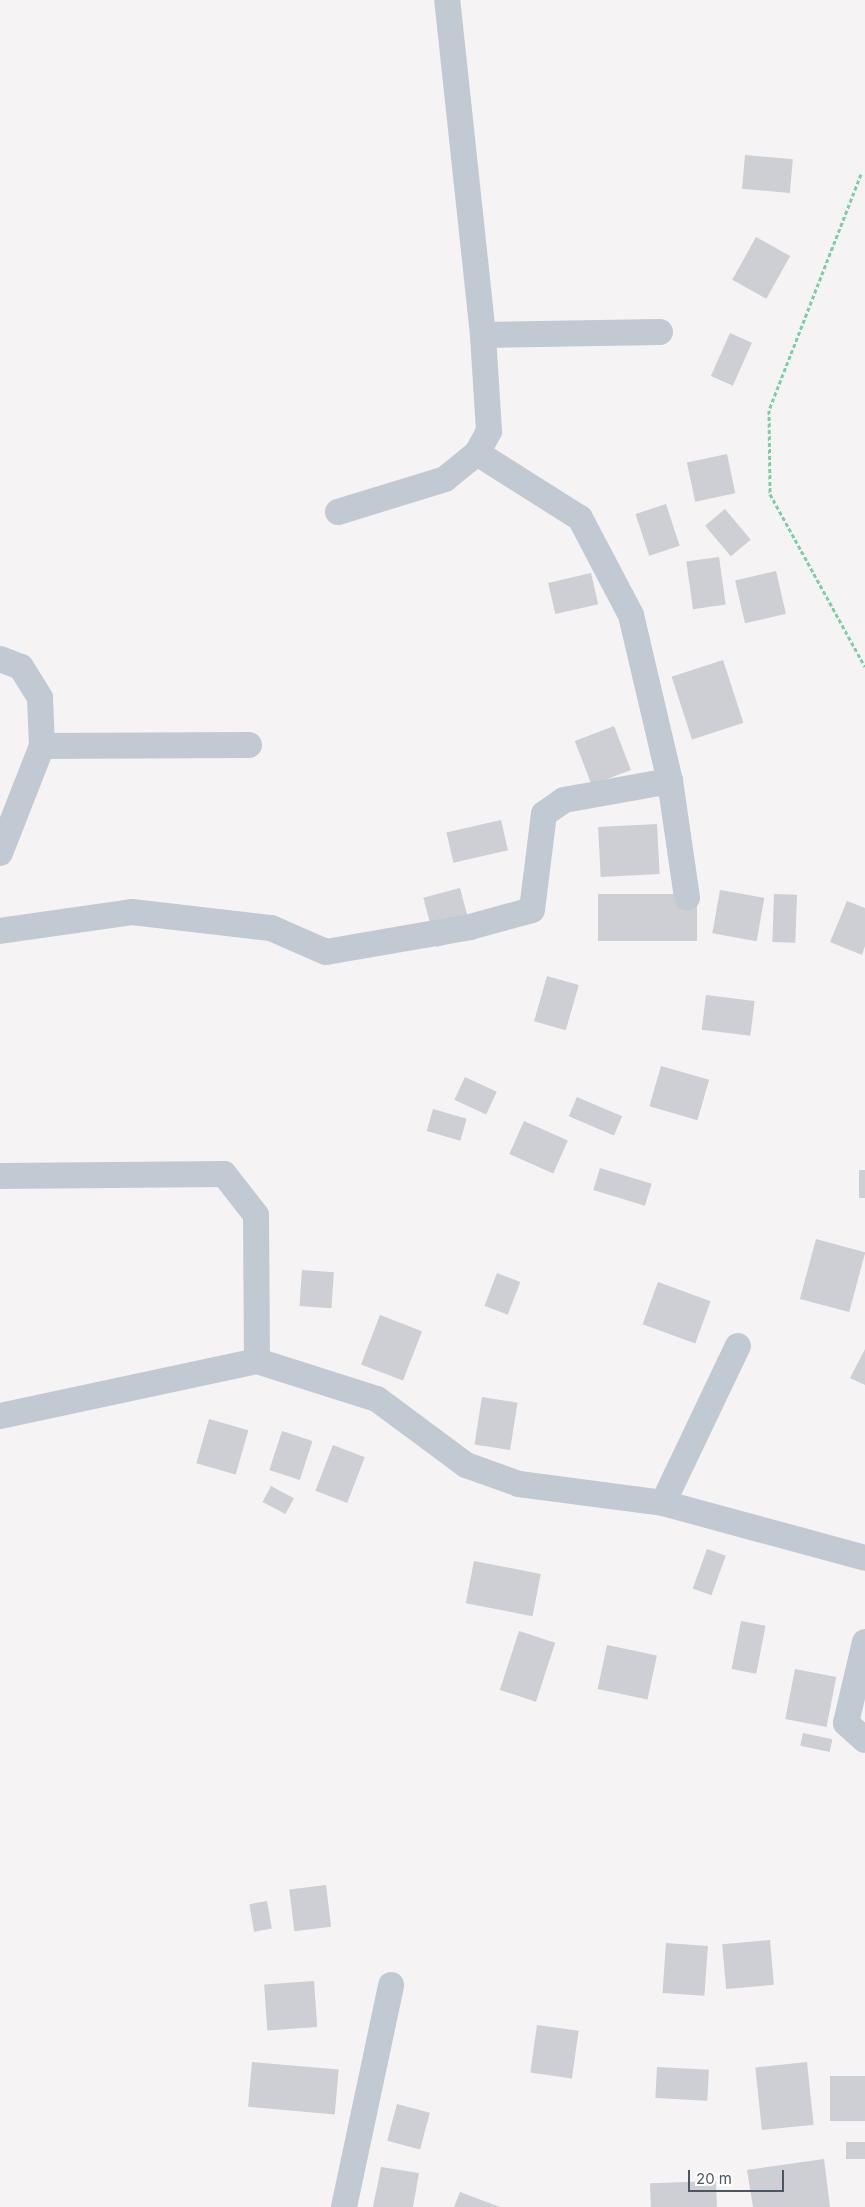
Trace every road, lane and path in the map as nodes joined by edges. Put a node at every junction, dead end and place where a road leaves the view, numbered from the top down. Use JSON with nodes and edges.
{"nodes":[{"id":1,"x":447,"y":0,"type":"edge"},
{"id":2,"x":861,"y":174,"type":"dead end"},
{"id":3,"x":660,"y":332,"type":"dead end"},
{"id":4,"x":483,"y":334,"type":"junction"},
{"id":5,"x":477,"y":453,"type":"junction"},
{"id":6,"x":338,"y":512,"type":"dead end"},
{"id":7,"x":0,"y":659,"type":"edge"},
{"id":8,"x":865,"y":667,"type":"edge"},
{"id":9,"x":249,"y":745,"type":"dead end"},
{"id":10,"x":42,"y":746,"type":"junction"},
{"id":11,"x":670,"y":781,"type":"junction"},
{"id":12,"x":0,"y":852,"type":"edge"},
{"id":13,"x":687,"y":898,"type":"dead end"},
{"id":14,"x":0,"y":931,"type":"edge"},
{"id":15,"x":0,"y":1176,"type":"edge"},
{"id":16,"x":738,"y":1346,"type":"dead end"},
{"id":17,"x":257,"y":1361,"type":"junction"},
{"id":18,"x":0,"y":1416,"type":"edge"},
{"id":19,"x":663,"y":1503,"type":"junction"},
{"id":20,"x":865,"y":1558,"type":"edge"},
{"id":21,"x":865,"y":1642,"type":"edge"},
{"id":22,"x":865,"y":1740,"type":"edge"},
{"id":23,"x":391,"y":1985,"type":"dead end"},
{"id":24,"x":344,"y":2207,"type":"edge"}],
"edges":[{"from":1,"to":4,"type":"street"},
{"from":2,"to":8,"type":"path"},
{"from":3,"to":4,"type":"street"},
{"from":4,"to":5,"type":"street"},
{"from":5,"to":6,"type":"street"},
{"from":5,"to":11,"type":"street"},
{"from":7,"to":10,"type":"street"},
{"from":9,"to":10,"type":"street"},
{"from":10,"to":12,"type":"street"},
{"from":11,"to":13,"type":"street"},
{"from":11,"to":14,"type":"street"},
{"from":15,"to":17,"type":"street"},
{"from":16,"to":19,"type":"street"},
{"from":17,"to":18,"type":"street"},
{"from":17,"to":19,"type":"street"},
{"from":19,"to":20,"type":"street"},
{"from":21,"to":22,"type":"street"},
{"from":23,"to":24,"type":"street"}]}
